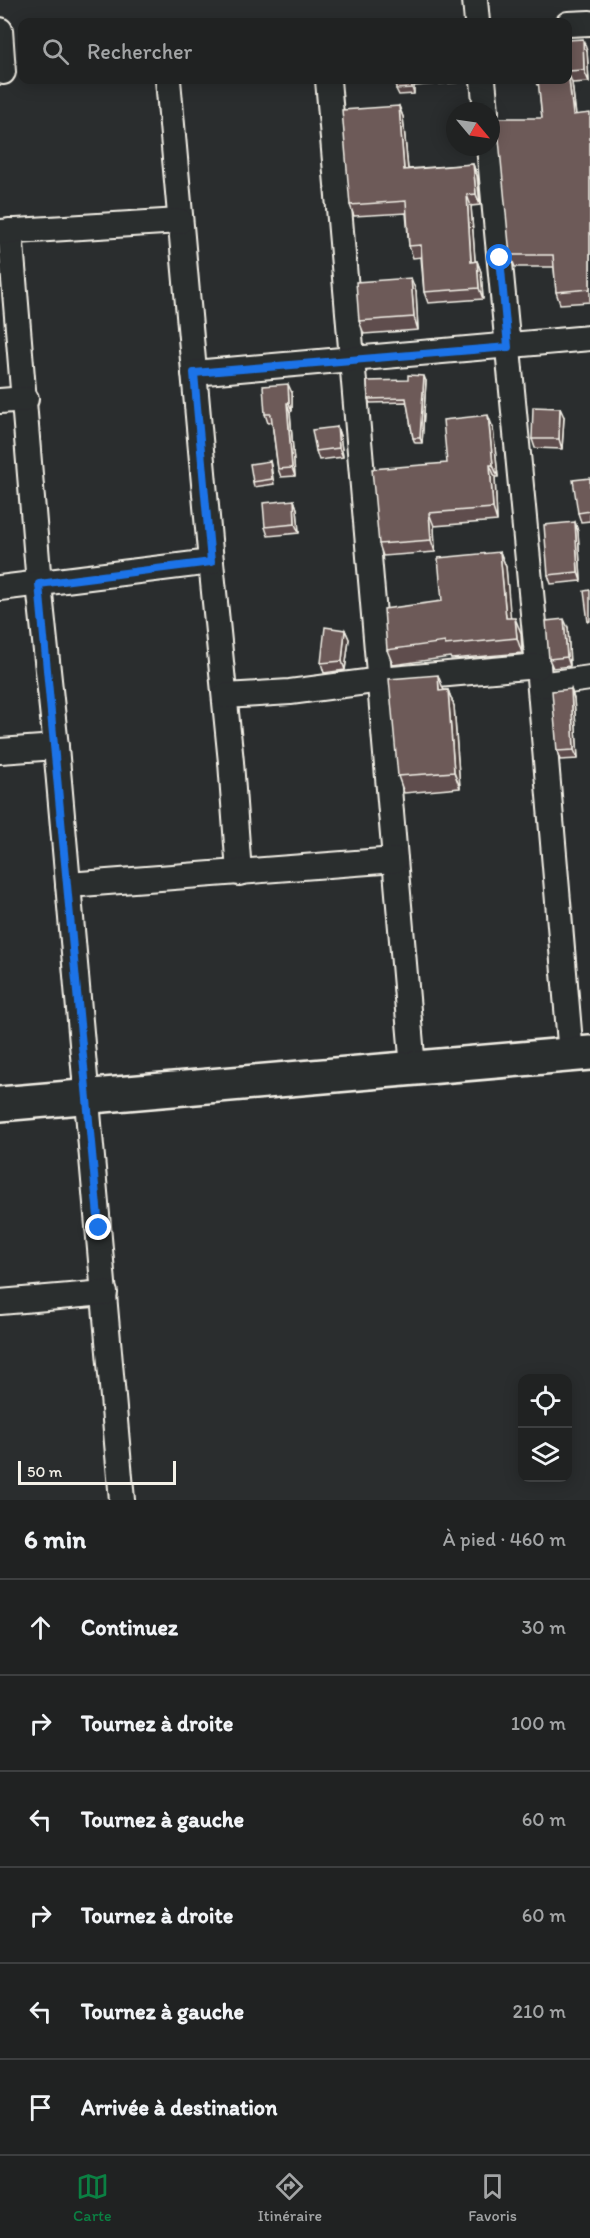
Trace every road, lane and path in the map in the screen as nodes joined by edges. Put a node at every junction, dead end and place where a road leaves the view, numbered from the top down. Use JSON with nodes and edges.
{"nodes":[{"id":1,"x":475,"y":0,"type":"edge"},
{"id":2,"x":477,"y":18,"type":"edge"},
{"id":3,"x":590,"y":22,"type":"edge"},
{"id":4,"x":572,"y":24,"type":"edge"},
{"id":5,"x":0,"y":30,"type":"edge"},
{"id":6,"x":9,"y":72,"type":"edge"},
{"id":7,"x":168,"y":84,"type":"edge"},
{"id":8,"x":328,"y":84,"type":"edge"},
{"id":9,"x":483,"y":84,"type":"edge"},
{"id":10,"x":485,"y":102,"type":"edge"},
{"id":11,"x":490,"y":156,"type":"edge"},
{"id":12,"x":180,"y":221,"type":"junction"},
{"id":13,"x":5,"y":232,"type":"edge"},
{"id":14,"x":590,"y":338,"type":"edge"},
{"id":15,"x":508,"y":347,"type":"junction"},
{"id":16,"x":354,"y":360,"type":"junction"},
{"id":17,"x":194,"y":373,"type":"junction"},
{"id":18,"x":26,"y":399,"type":"junction"},
{"id":19,"x":0,"y":401,"type":"edge"},
{"id":20,"x":211,"y":562,"type":"junction"},
{"id":21,"x":39,"y":584,"type":"junction"},
{"id":22,"x":0,"y":588,"type":"edge"},
{"id":23,"x":539,"y":675,"type":"junction"},
{"id":24,"x":590,"y":678,"type":"edge"},
{"id":25,"x":381,"y":680,"type":"junction"},
{"id":26,"x":225,"y":696,"type":"junction"},
{"id":27,"x":56,"y":747,"type":"junction"},
{"id":28,"x":0,"y":751,"type":"edge"},
{"id":29,"x":395,"y":860,"type":"junction"},
{"id":30,"x":239,"y":873,"type":"junction"},
{"id":31,"x":68,"y":885,"type":"junction"},
{"id":32,"x":580,"y":1054,"type":"edge"},
{"id":33,"x":413,"y":1068,"type":"junction"},
{"id":34,"x":86,"y":1096,"type":"junction"},
{"id":35,"x":0,"y":1104,"type":"edge"},
{"id":36,"x":105,"y":1293,"type":"junction"},
{"id":37,"x":0,"y":1302,"type":"edge"},
{"id":38,"x":122,"y":1500,"type":"edge"}],
"edges":[{"from":1,"to":2,"type":"street"},
{"from":3,"to":4,"type":"street"},
{"from":5,"to":6,"type":"street"},
{"from":7,"to":12,"type":"street"},
{"from":8,"to":16,"type":"street"},
{"from":9,"to":10,"type":"street"},
{"from":11,"to":15,"type":"street"},
{"from":12,"to":13,"type":"street"},
{"from":12,"to":17,"type":"street"},
{"from":13,"to":18,"type":"street"},
{"from":14,"to":15,"type":"street"},
{"from":15,"to":16,"type":"street"},
{"from":15,"to":23,"type":"street"},
{"from":16,"to":17,"type":"street"},
{"from":16,"to":25,"type":"street"},
{"from":17,"to":20,"type":"street"},
{"from":18,"to":19,"type":"street"},
{"from":18,"to":21,"type":"street"},
{"from":20,"to":21,"type":"street"},
{"from":20,"to":26,"type":"street"},
{"from":21,"to":22,"type":"street"},
{"from":21,"to":27,"type":"street"},
{"from":23,"to":24,"type":"street"},
{"from":23,"to":25,"type":"street"},
{"from":23,"to":32,"type":"street"},
{"from":25,"to":26,"type":"street"},
{"from":25,"to":29,"type":"street"},
{"from":26,"to":30,"type":"street"},
{"from":27,"to":28,"type":"street"},
{"from":27,"to":31,"type":"street"},
{"from":29,"to":30,"type":"street"},
{"from":29,"to":33,"type":"street"},
{"from":30,"to":31,"type":"street"},
{"from":31,"to":34,"type":"street"},
{"from":32,"to":33,"type":"main road"},
{"from":33,"to":34,"type":"main road"},
{"from":34,"to":35,"type":"main road"},
{"from":34,"to":36,"type":"street"},
{"from":36,"to":37,"type":"street"},
{"from":36,"to":38,"type":"street"}]}
